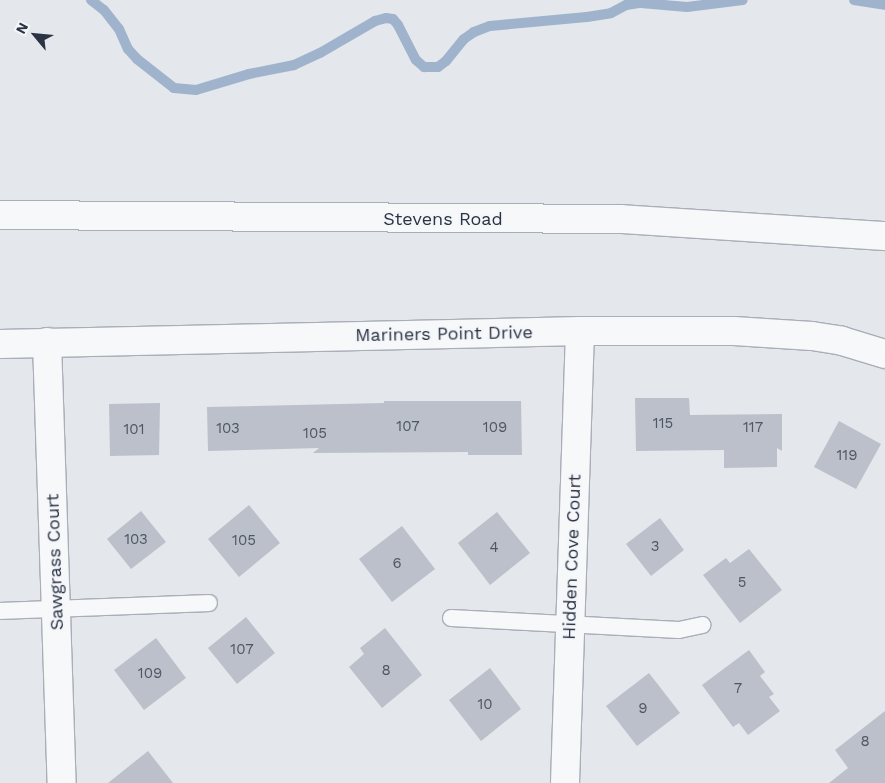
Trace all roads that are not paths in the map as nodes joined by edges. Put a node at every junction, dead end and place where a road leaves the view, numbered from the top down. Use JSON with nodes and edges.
{"nodes":[{"id":1,"x":0,"y":215,"type":"edge"},
{"id":2,"x":885,"y":236,"type":"edge"},
{"id":3,"x":580,"y":331,"type":"junction"},
{"id":4,"x":47,"y":342,"type":"junction"},
{"id":5,"x":0,"y":344,"type":"edge"},
{"id":6,"x":885,"y":354,"type":"edge"},
{"id":7,"x":209,"y":603,"type":"dead end"},
{"id":8,"x":56,"y":610,"type":"junction"},
{"id":9,"x":0,"y":611,"type":"edge"},
{"id":10,"x":451,"y":618,"type":"dead end"},
{"id":11,"x":570,"y":625,"type":"junction"},
{"id":12,"x":702,"y":625,"type":"dead end"},
{"id":13,"x":62,"y":783,"type":"edge"},
{"id":14,"x":565,"y":783,"type":"edge"}],
"edges":[{"from":1,"to":2,"type":"street","name":"Stevens Road"},
{"from":3,"to":4,"type":"street","name":"Mariners Point Drive"},
{"from":3,"to":6,"type":"street","name":"Mariners Point Drive"},
{"from":3,"to":11,"type":"street","name":"Hidden Cove Court"},
{"from":4,"to":5,"type":"street","name":"Mariners Point Drive"},
{"from":4,"to":8,"type":"street","name":"Sawgrass Court"},
{"from":7,"to":8,"type":"lane"},
{"from":8,"to":9,"type":"lane"},
{"from":8,"to":13,"type":"street","name":"Sawgrass Court"},
{"from":10,"to":11,"type":"lane"},
{"from":11,"to":12,"type":"lane"},
{"from":11,"to":14,"type":"street","name":"Hidden Cove Court"}]}
